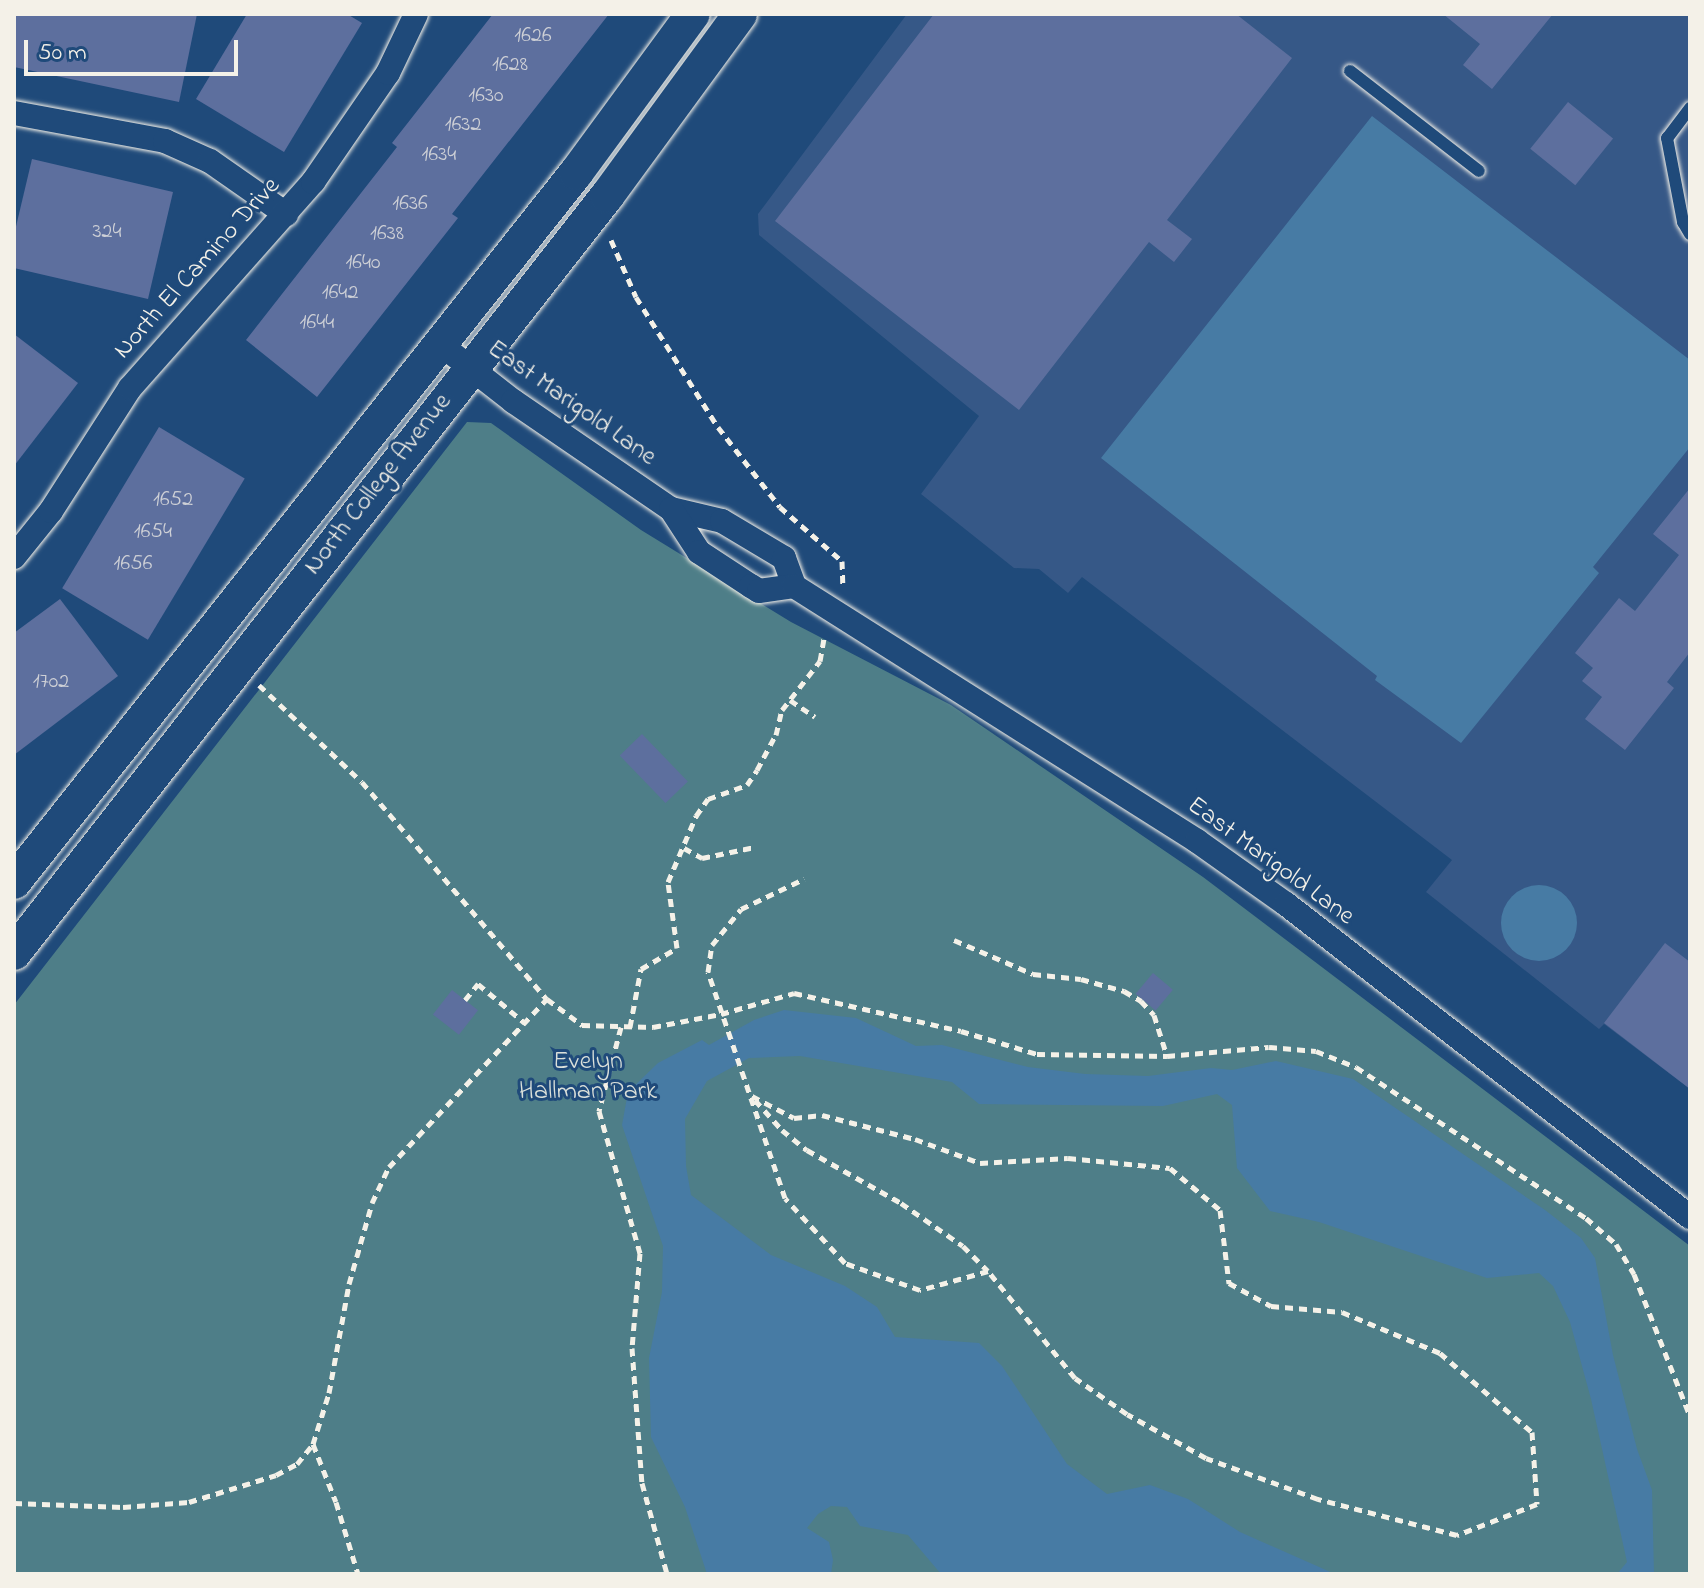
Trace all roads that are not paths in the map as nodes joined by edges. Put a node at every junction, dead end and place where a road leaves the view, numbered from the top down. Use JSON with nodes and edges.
{"nodes":[{"id":1,"x":416,"y":14,"type":"edge"},
{"id":2,"x":693,"y":14,"type":"edge"},
{"id":3,"x":740,"y":14,"type":"edge"},
{"id":4,"x":1350,"y":71,"type":"dead end"},
{"id":5,"x":1690,"y":108,"type":"edge"},
{"id":6,"x":14,"y":113,"type":"edge"},
{"id":7,"x":1479,"y":171,"type":"dead end"},
{"id":8,"x":286,"y":214,"type":"junction"},
{"id":9,"x":1690,"y":234,"type":"edge"},
{"id":10,"x":440,"y":344,"type":"junction"},
{"id":11,"x":471,"y":368,"type":"junction"},
{"id":12,"x":671,"y":509,"type":"junction"},
{"id":13,"x":14,"y":557,"type":"edge"},
{"id":14,"x":794,"y":586,"type":"junction"},
{"id":15,"x":14,"y":882,"type":"edge"},
{"id":16,"x":14,"y":953,"type":"edge"},
{"id":17,"x":1690,"y":1217,"type":"edge"}],
"edges":[{"from":1,"to":8,"type":"street","name":"North El Camino Drive"},
{"from":2,"to":10,"type":"street","name":"North College Avenue"},
{"from":3,"to":11,"type":"street","name":"North College Avenue"},
{"from":4,"to":7,"type":"lane"},
{"from":5,"to":9,"type":"lane"},
{"from":6,"to":8,"type":"street"},
{"from":8,"to":13,"type":"street","name":"North El Camino Drive"},
{"from":10,"to":11,"type":"street","name":"East Marigold Lane"},
{"from":10,"to":15,"type":"street","name":"North College Avenue"},
{"from":11,"to":12,"type":"street","name":"East Marigold Lane"},
{"from":11,"to":16,"type":"street","name":"North College Avenue"},
{"from":12,"to":14,"type":"street","name":"East Marigold Lane"},
{"from":12,"to":14,"type":"street","name":"East Marigold Lane"},
{"from":14,"to":17,"type":"street","name":"East Marigold Lane"}]}
